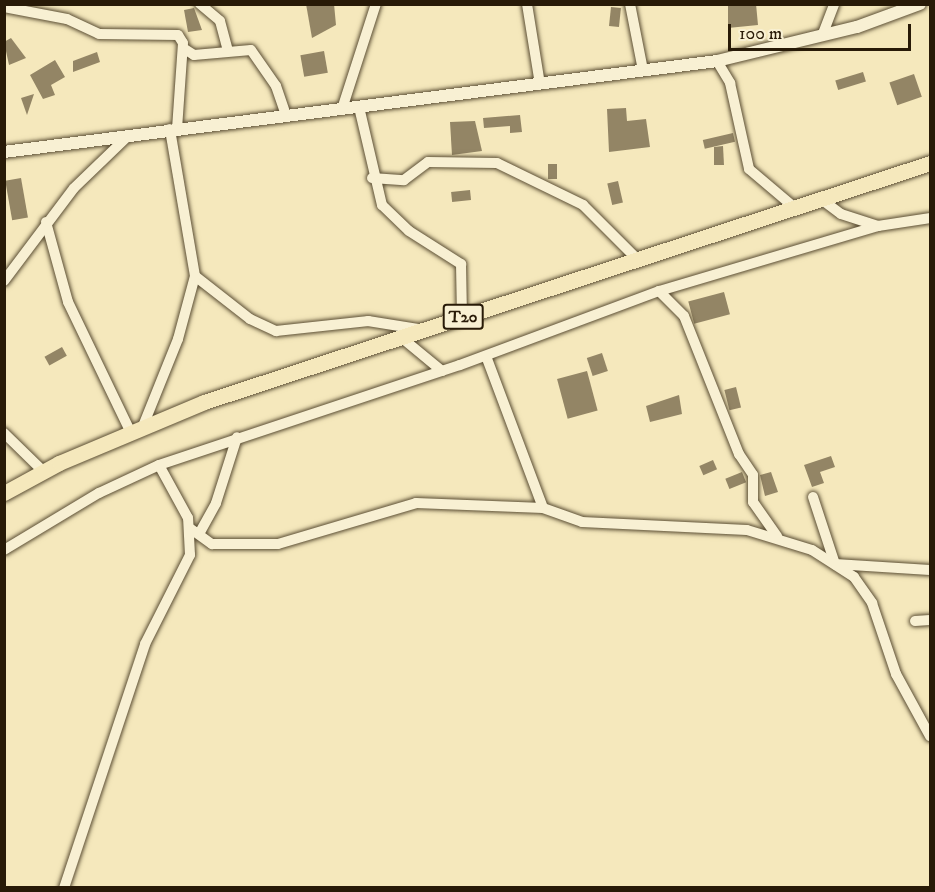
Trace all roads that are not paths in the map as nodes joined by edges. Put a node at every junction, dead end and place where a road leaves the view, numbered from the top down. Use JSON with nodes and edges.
{"nodes":[{"id":1,"x":200,"y":4,"type":"edge"},
{"id":2,"x":376,"y":4,"type":"edge"},
{"id":3,"x":527,"y":4,"type":"edge"},
{"id":4,"x":630,"y":4,"type":"edge"},
{"id":5,"x":834,"y":4,"type":"edge"},
{"id":6,"x":920,"y":4,"type":"edge"},
{"id":7,"x":4,"y":7,"type":"edge"},
{"id":8,"x":27,"y":8,"type":"edge"},
{"id":9,"x":822,"y":36,"type":"junction"},
{"id":10,"x":183,"y":48,"type":"junction"},
{"id":11,"x":228,"y":51,"type":"junction"},
{"id":12,"x":717,"y":61,"type":"junction"},
{"id":13,"x":643,"y":70,"type":"junction"},
{"id":14,"x":540,"y":84,"type":"junction"},
{"id":15,"x":359,"y":107,"type":"junction"},
{"id":16,"x":342,"y":109,"type":"junction"},
{"id":17,"x":286,"y":115,"type":"junction"},
{"id":18,"x":173,"y":128,"type":"junction"},
{"id":19,"x":128,"y":135,"type":"junction"},
{"id":20,"x":4,"y":152,"type":"edge"},
{"id":21,"x":930,"y":164,"type":"edge"},
{"id":22,"x":372,"y":178,"type":"junction"},
{"id":23,"x":821,"y":199,"type":"junction"},
{"id":24,"x":795,"y":208,"type":"junction"},
{"id":25,"x":930,"y":218,"type":"edge"},
{"id":26,"x":46,"y":222,"type":"junction"},
{"id":27,"x":878,"y":226,"type":"junction"},
{"id":28,"x":638,"y":260,"type":"junction"},
{"id":29,"x":195,"y":276,"type":"junction"},
{"id":30,"x":4,"y":281,"type":"edge"},
{"id":31,"x":660,"y":291,"type":"junction"},
{"id":32,"x":462,"y":318,"type":"junction"},
{"id":33,"x":424,"y":330,"type":"junction"},
{"id":34,"x":402,"y":338,"type":"junction"},
{"id":35,"x":486,"y":356,"type":"junction"},
{"id":36,"x":442,"y":371,"type":"junction"},
{"id":37,"x":136,"y":428,"type":"junction"},
{"id":38,"x":4,"y":433,"type":"edge"},
{"id":39,"x":237,"y":437,"type":"junction"},
{"id":40,"x":159,"y":465,"type":"junction"},
{"id":41,"x":44,"y":472,"type":"junction"},
{"id":42,"x":4,"y":493,"type":"edge"},
{"id":43,"x":813,"y":497,"type":"dead end"},
{"id":44,"x":543,"y":508,"type":"junction"},
{"id":45,"x":195,"y":531,"type":"junction"},
{"id":46,"x":777,"y":536,"type":"junction"},
{"id":47,"x":4,"y":550,"type":"edge"},
{"id":48,"x":835,"y":564,"type":"junction"},
{"id":49,"x":930,"y":570,"type":"edge"},
{"id":50,"x":930,"y":620,"type":"edge"},
{"id":51,"x":915,"y":621,"type":"dead end"},
{"id":52,"x":930,"y":736,"type":"edge"},
{"id":53,"x":64,"y":888,"type":"edge"}],
"edges":[{"from":1,"to":11,"type":"street"},
{"from":2,"to":16,"type":"street"},
{"from":3,"to":14,"type":"street"},
{"from":4,"to":13,"type":"street"},
{"from":5,"to":9,"type":"street"},
{"from":6,"to":9,"type":"street"},
{"from":7,"to":8,"type":"street"},
{"from":8,"to":10,"type":"street"},
{"from":9,"to":12,"type":"street"},
{"from":10,"to":11,"type":"street"},
{"from":10,"to":18,"type":"street"},
{"from":11,"to":17,"type":"street"},
{"from":12,"to":13,"type":"street"},
{"from":12,"to":24,"type":"street"},
{"from":13,"to":14,"type":"street"},
{"from":14,"to":15,"type":"street"},
{"from":15,"to":16,"type":"street"},
{"from":15,"to":22,"type":"street"},
{"from":16,"to":17,"type":"street"},
{"from":17,"to":18,"type":"street"},
{"from":18,"to":19,"type":"street"},
{"from":18,"to":29,"type":"street"},
{"from":19,"to":20,"type":"street"},
{"from":19,"to":26,"type":"street"},
{"from":21,"to":23,"type":"main road","number":"T20"},
{"from":22,"to":28,"type":"street"},
{"from":22,"to":32,"type":"street"},
{"from":23,"to":24,"type":"main road","number":"T20"},
{"from":23,"to":27,"type":"street"},
{"from":24,"to":28,"type":"main road","number":"T20"},
{"from":25,"to":27,"type":"street"},
{"from":26,"to":30,"type":"street"},
{"from":26,"to":37,"type":"street"},
{"from":27,"to":31,"type":"street"},
{"from":28,"to":32,"type":"main road","number":"T20"},
{"from":29,"to":33,"type":"street"},
{"from":29,"to":37,"type":"street"},
{"from":31,"to":35,"type":"street"},
{"from":31,"to":46,"type":"street"},
{"from":32,"to":33,"type":"main road","number":"T20"},
{"from":33,"to":34,"type":"main road","number":"T20"},
{"from":34,"to":36,"type":"street"},
{"from":34,"to":37,"type":"main road","number":"T20"},
{"from":35,"to":36,"type":"street"},
{"from":35,"to":44,"type":"street"},
{"from":36,"to":39,"type":"street"},
{"from":37,"to":41,"type":"main road","number":"T20"},
{"from":38,"to":41,"type":"street"},
{"from":39,"to":40,"type":"street"},
{"from":39,"to":45,"type":"street"},
{"from":40,"to":45,"type":"street"},
{"from":40,"to":47,"type":"street"},
{"from":41,"to":42,"type":"main road","number":"T20"},
{"from":43,"to":48,"type":"street"},
{"from":44,"to":45,"type":"street"},
{"from":44,"to":46,"type":"street"},
{"from":45,"to":53,"type":"street"},
{"from":46,"to":48,"type":"street"},
{"from":48,"to":49,"type":"street"},
{"from":48,"to":52,"type":"street"},
{"from":50,"to":51,"type":"street"}]}
